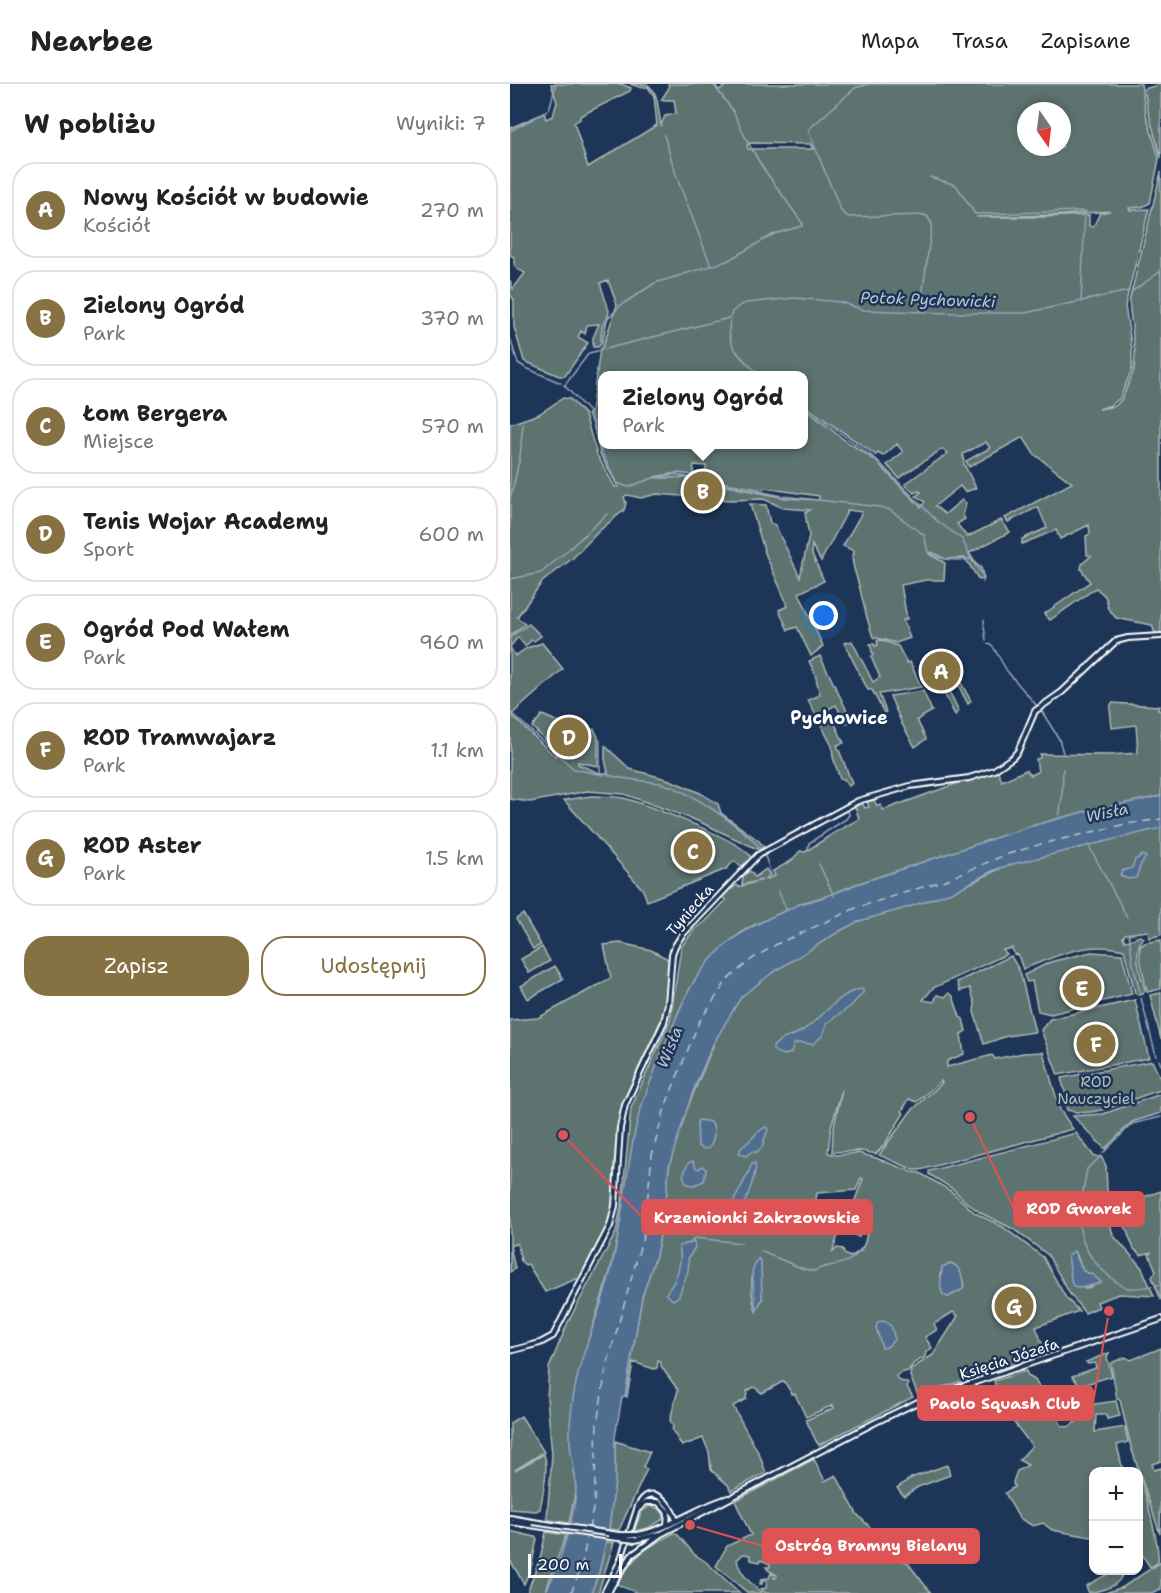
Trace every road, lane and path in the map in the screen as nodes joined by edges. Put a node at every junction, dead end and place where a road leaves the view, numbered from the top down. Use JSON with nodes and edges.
{"nodes":[{"id":1,"x":1161,"y":636,"type":"edge"},
{"id":2,"x":1161,"y":1319,"type":"edge"},
{"id":3,"x":510,"y":1351,"type":"edge"},
{"id":4,"x":740,"y":1494,"type":"junction"},
{"id":5,"x":637,"y":1510,"type":"junction"},
{"id":6,"x":510,"y":1520,"type":"edge"},
{"id":7,"x":676,"y":1520,"type":"junction"},
{"id":8,"x":667,"y":1524,"type":"junction"},
{"id":9,"x":661,"y":1534,"type":"junction"},
{"id":10,"x":636,"y":1537,"type":"junction"},
{"id":11,"x":618,"y":1566,"type":"junction"},
{"id":12,"x":612,"y":1585,"type":"junction"},
{"id":13,"x":606,"y":1593,"type":"edge"}],
"edges":[{"from":1,"to":3,"type":"street","name":"Tyniecka"},
{"from":2,"to":4,"type":"street","name":"Księcia Józefa"},
{"from":4,"to":7,"type":"street","name":"Księcia Józefa"},
{"from":4,"to":9,"type":"street","name":"Księcia Józefa"},
{"from":5,"to":7,"type":"street"},
{"from":5,"to":8,"type":"street"},
{"from":5,"to":11,"type":"street","name":"Księcia Józefa"},
{"from":6,"to":10,"type":"street","bridge":true},
{"from":7,"to":8,"type":"street","name":"Księcia Józefa"},
{"from":8,"to":10,"type":"street","name":"Księcia Józefa"},
{"from":9,"to":10,"type":"street"},
{"from":9,"to":12,"type":"street","name":"Księcia Józefa"},
{"from":11,"to":12,"type":"street","name":"Księcia Józefa"},
{"from":11,"to":13,"type":"street","name":"Księcia Józefa"},
{"from":12,"to":13,"type":"street","name":"Księcia Józefa"}]}
